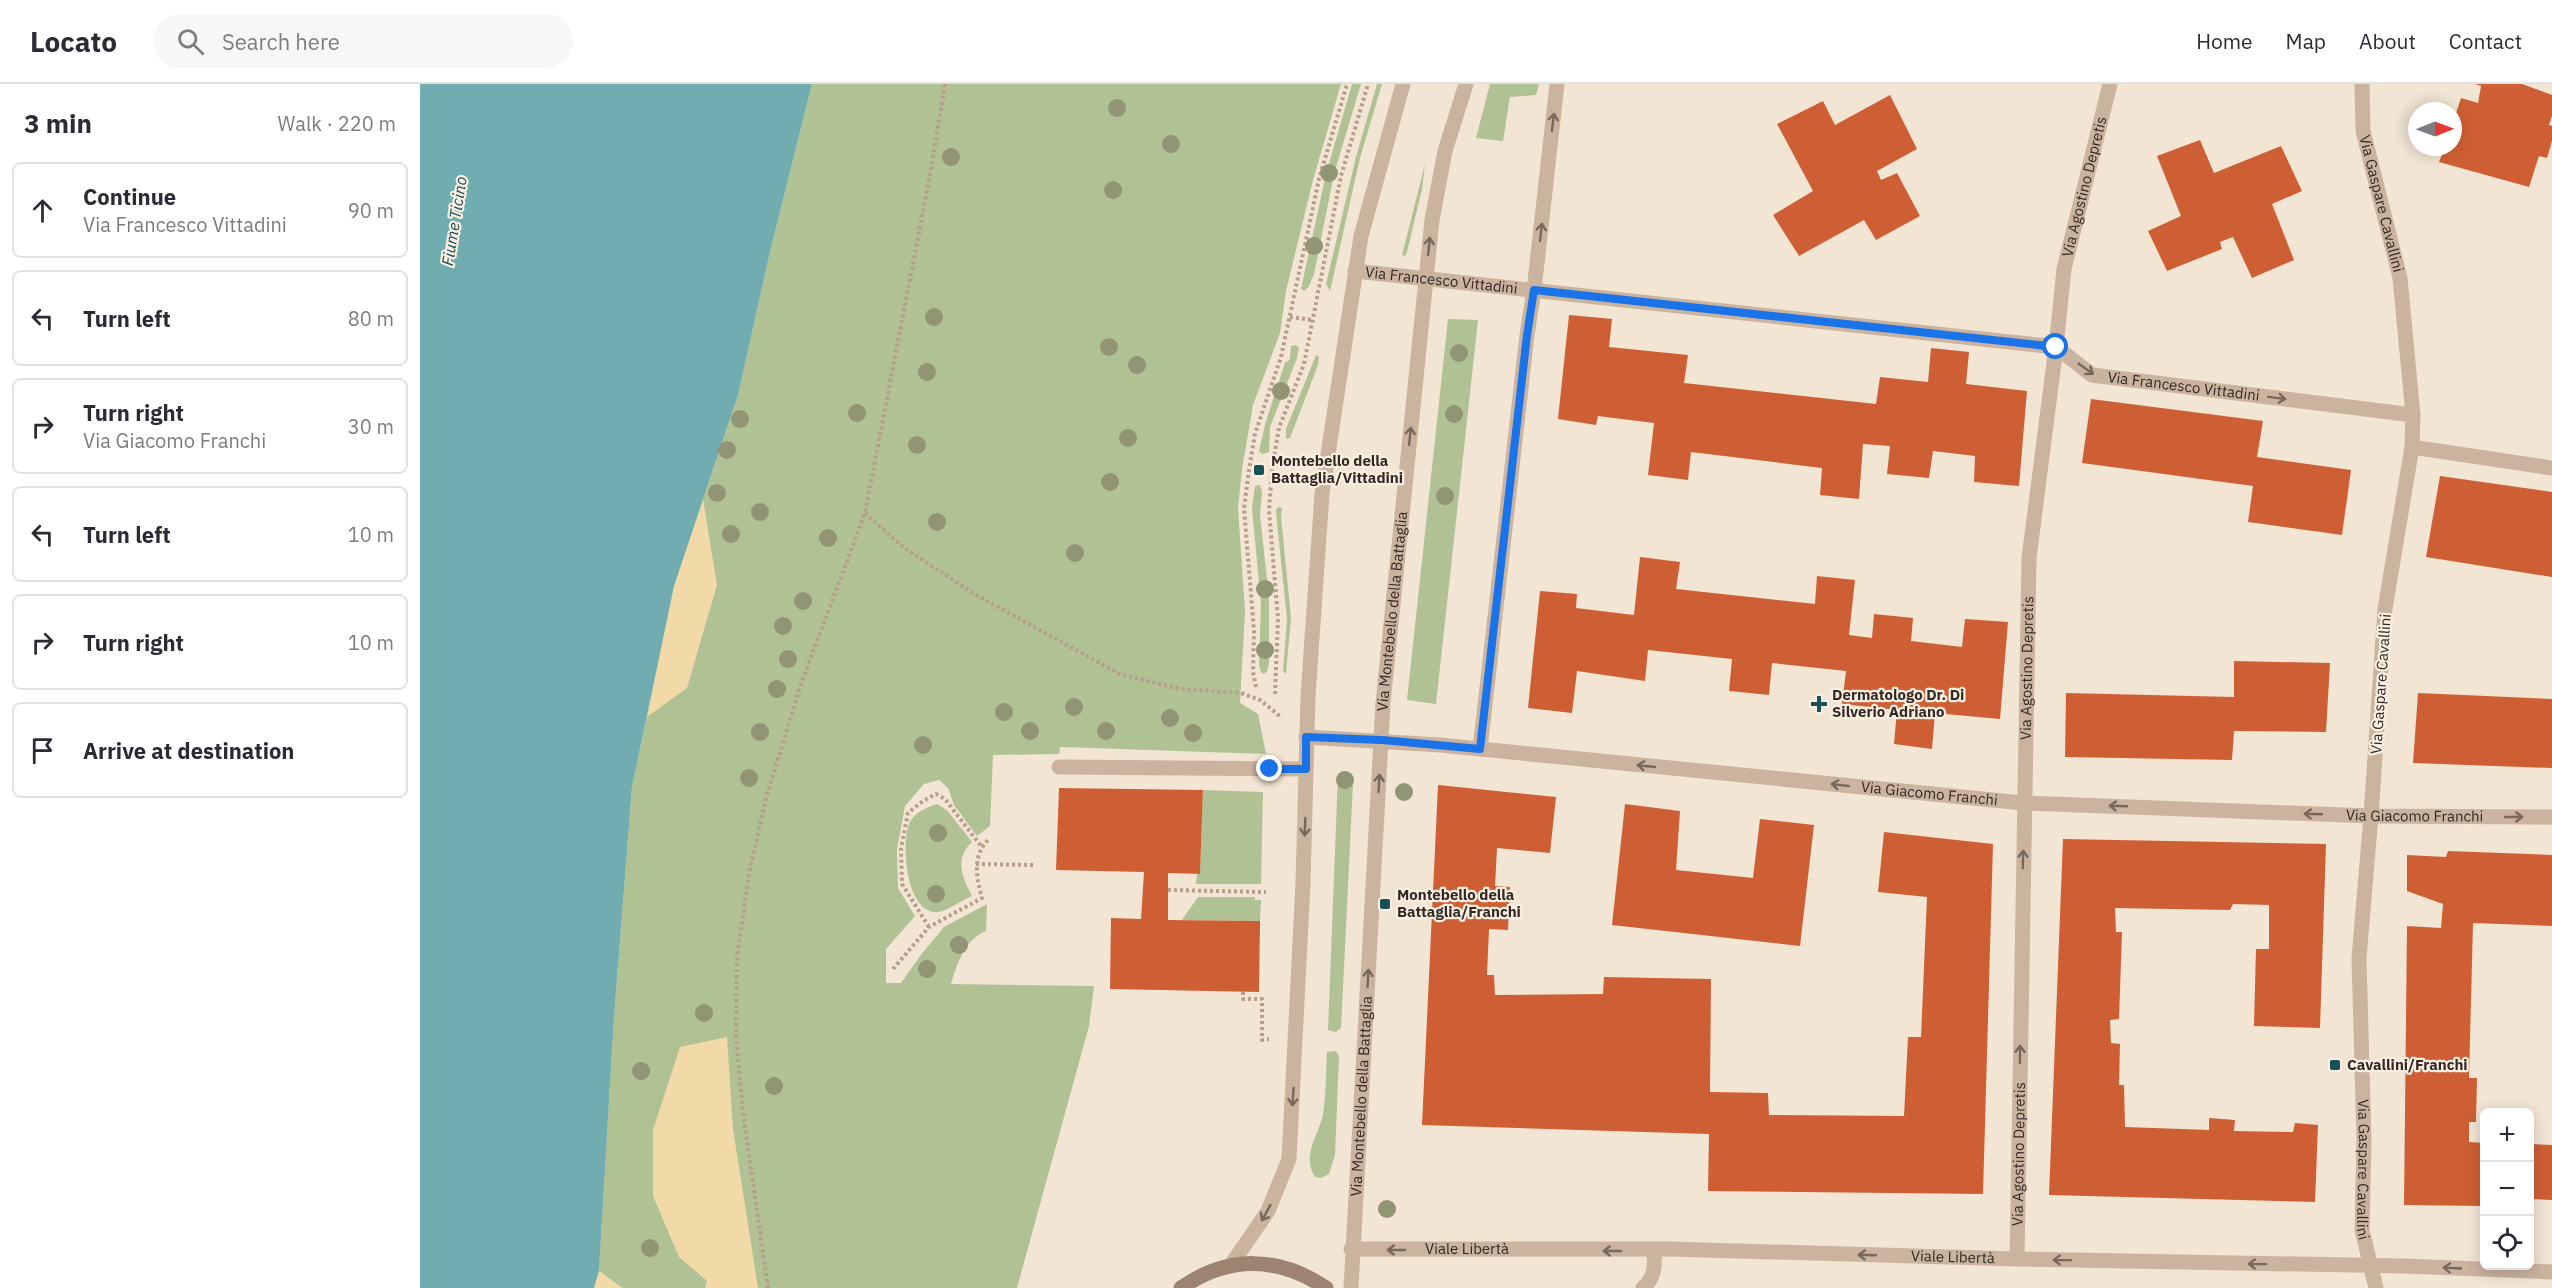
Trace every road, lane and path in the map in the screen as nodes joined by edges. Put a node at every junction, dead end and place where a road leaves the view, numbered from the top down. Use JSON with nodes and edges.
{"nodes":[{"id":1,"x":945,"y":84,"type":"edge"},
{"id":2,"x":1347,"y":84,"type":"edge"},
{"id":3,"x":1368,"y":84,"type":"edge"},
{"id":4,"x":1403,"y":84,"type":"edge"},
{"id":5,"x":1466,"y":84,"type":"edge"},
{"id":6,"x":1557,"y":84,"type":"edge"},
{"id":7,"x":2110,"y":84,"type":"edge"},
{"id":8,"x":2362,"y":84,"type":"edge"},
{"id":9,"x":1354,"y":271,"type":"junction"},
{"id":10,"x":1426,"y":280,"type":"junction"},
{"id":11,"x":1534,"y":290,"type":"junction"},
{"id":12,"x":1290,"y":317,"type":"junction"},
{"id":13,"x":1313,"y":320,"type":"junction"},
{"id":14,"x":2056,"y":347,"type":"junction"},
{"id":15,"x":2413,"y":415,"type":"junction"},
{"id":16,"x":2412,"y":447,"type":"junction"},
{"id":17,"x":2552,"y":468,"type":"edge"},
{"id":18,"x":865,"y":513,"type":"junction"},
{"id":19,"x":1256,"y":687,"type":"dead end"},
{"id":20,"x":1275,"y":694,"type":"dead end"},
{"id":21,"x":1306,"y":737,"type":"junction"},
{"id":22,"x":1382,"y":740,"type":"junction"},
{"id":23,"x":1480,"y":749,"type":"junction"},
{"id":24,"x":1059,"y":767,"type":"dead end"},
{"id":25,"x":1306,"y":769,"type":"junction"},
{"id":26,"x":2023,"y":803,"type":"junction"},
{"id":27,"x":2371,"y":816,"type":"junction"},
{"id":28,"x":2552,"y":817,"type":"edge"},
{"id":29,"x":990,"y":838,"type":"dead end"},
{"id":30,"x":981,"y":846,"type":"junction"},
{"id":31,"x":976,"y":864,"type":"junction"},
{"id":32,"x":1035,"y":865,"type":"dead end"},
{"id":33,"x":1168,"y":890,"type":"dead end"},
{"id":34,"x":1266,"y":892,"type":"dead end"},
{"id":35,"x":929,"y":927,"type":"junction"},
{"id":36,"x":893,"y":969,"type":"dead end"},
{"id":37,"x":1243,"y":992,"type":"dead end"},
{"id":38,"x":1272,"y":1039,"type":"dead end"},
{"id":39,"x":1351,"y":1249,"type":"junction"},
{"id":40,"x":1654,"y":1251,"type":"junction"},
{"id":41,"x":2018,"y":1259,"type":"junction"},
{"id":42,"x":1230,"y":1265,"type":"junction"},
{"id":43,"x":2369,"y":1266,"type":"junction"},
{"id":44,"x":2552,"y":1272,"type":"edge"},
{"id":45,"x":768,"y":1288,"type":"edge"},
{"id":46,"x":1181,"y":1288,"type":"edge"},
{"id":47,"x":1326,"y":1288,"type":"edge"},
{"id":48,"x":1350,"y":1288,"type":"edge"},
{"id":49,"x":1643,"y":1288,"type":"edge"},
{"id":50,"x":2376,"y":1288,"type":"edge"}],
"edges":[{"from":1,"to":18,"type":"path"},
{"from":2,"to":12,"type":"path"},
{"from":3,"to":13,"type":"path"},
{"from":4,"to":9,"type":"street"},
{"from":10,"to":5,"type":"street","name":"Via Montebello della Battaglia","one_way":true},
{"from":11,"to":6,"type":"street","one_way":true},
{"from":7,"to":14,"type":"street","name":"Via Agostino Depretis"},
{"from":8,"to":15,"type":"street","name":"Via Gaspare Cavallini"},
{"from":9,"to":10,"type":"street","name":"Via Francesco Vittadini"},
{"from":9,"to":21,"type":"street"},
{"from":10,"to":11,"type":"street","name":"Via Francesco Vittadini"},
{"from":22,"to":10,"type":"street","name":"Via Montebello della Battaglia","one_way":true},
{"from":11,"to":14,"type":"street","name":"Via Francesco Vittadini"},
{"from":11,"to":23,"type":"street"},
{"from":12,"to":13,"type":"path"},
{"from":12,"to":19,"type":"path"},
{"from":13,"to":20,"type":"path"},
{"from":14,"to":15,"type":"street","name":"Via Francesco Vittadini","one_way":true},
{"from":14,"to":26,"type":"street","name":"Via Agostino Depretis"},
{"from":15,"to":16,"type":"street","name":"Via Gaspare Cavallini"},
{"from":16,"to":17,"type":"street"},
{"from":16,"to":27,"type":"street","name":"Via Gaspare Cavallini"},
{"from":18,"to":21,"type":"path"},
{"from":18,"to":45,"type":"path"},
{"from":21,"to":22,"type":"street","name":"Via Giacomo Franchi"},
{"from":21,"to":25,"type":"street"},
{"from":22,"to":23,"type":"street","name":"Via Giacomo Franchi"},
{"from":39,"to":22,"type":"street","name":"Via Montebello della Battaglia","one_way":true},
{"from":26,"to":23,"type":"street","name":"Via Giacomo Franchi","one_way":true},
{"from":24,"to":25,"type":"street"},
{"from":25,"to":42,"type":"street","one_way":true},
{"from":27,"to":26,"type":"street","name":"Via Giacomo Franchi","one_way":true},
{"from":41,"to":26,"type":"street","name":"Via Agostino Depretis","one_way":true},
{"from":27,"to":28,"type":"street","name":"Via Giacomo Franchi","one_way":true},
{"from":27,"to":43,"type":"street","name":"Via Gaspare Cavallini"},
{"from":29,"to":30,"type":"path"},
{"from":30,"to":31,"type":"path"},
{"from":30,"to":35,"type":"path"},
{"from":31,"to":32,"type":"path"},
{"from":31,"to":35,"type":"path"},
{"from":33,"to":34,"type":"path"},
{"from":35,"to":36,"type":"path"},
{"from":37,"to":38,"type":"path"},
{"from":40,"to":39,"type":"street","name":"Viale Libertà","one_way":true},
{"from":39,"to":48,"type":"street","name":"Via Montebello della Battaglia"},
{"from":41,"to":40,"type":"street","name":"Viale Libertà","one_way":true},
{"from":40,"to":49,"type":"street"},
{"from":43,"to":41,"type":"street","name":"Viale Libertà","one_way":true},
{"from":42,"to":46,"type":"main road"},
{"from":42,"to":47,"type":"main road"},
{"from":44,"to":43,"type":"street","name":"Viale Libertà","one_way":true},
{"from":43,"to":50,"type":"street","name":"Via Gaspare Cavallini"}]}
